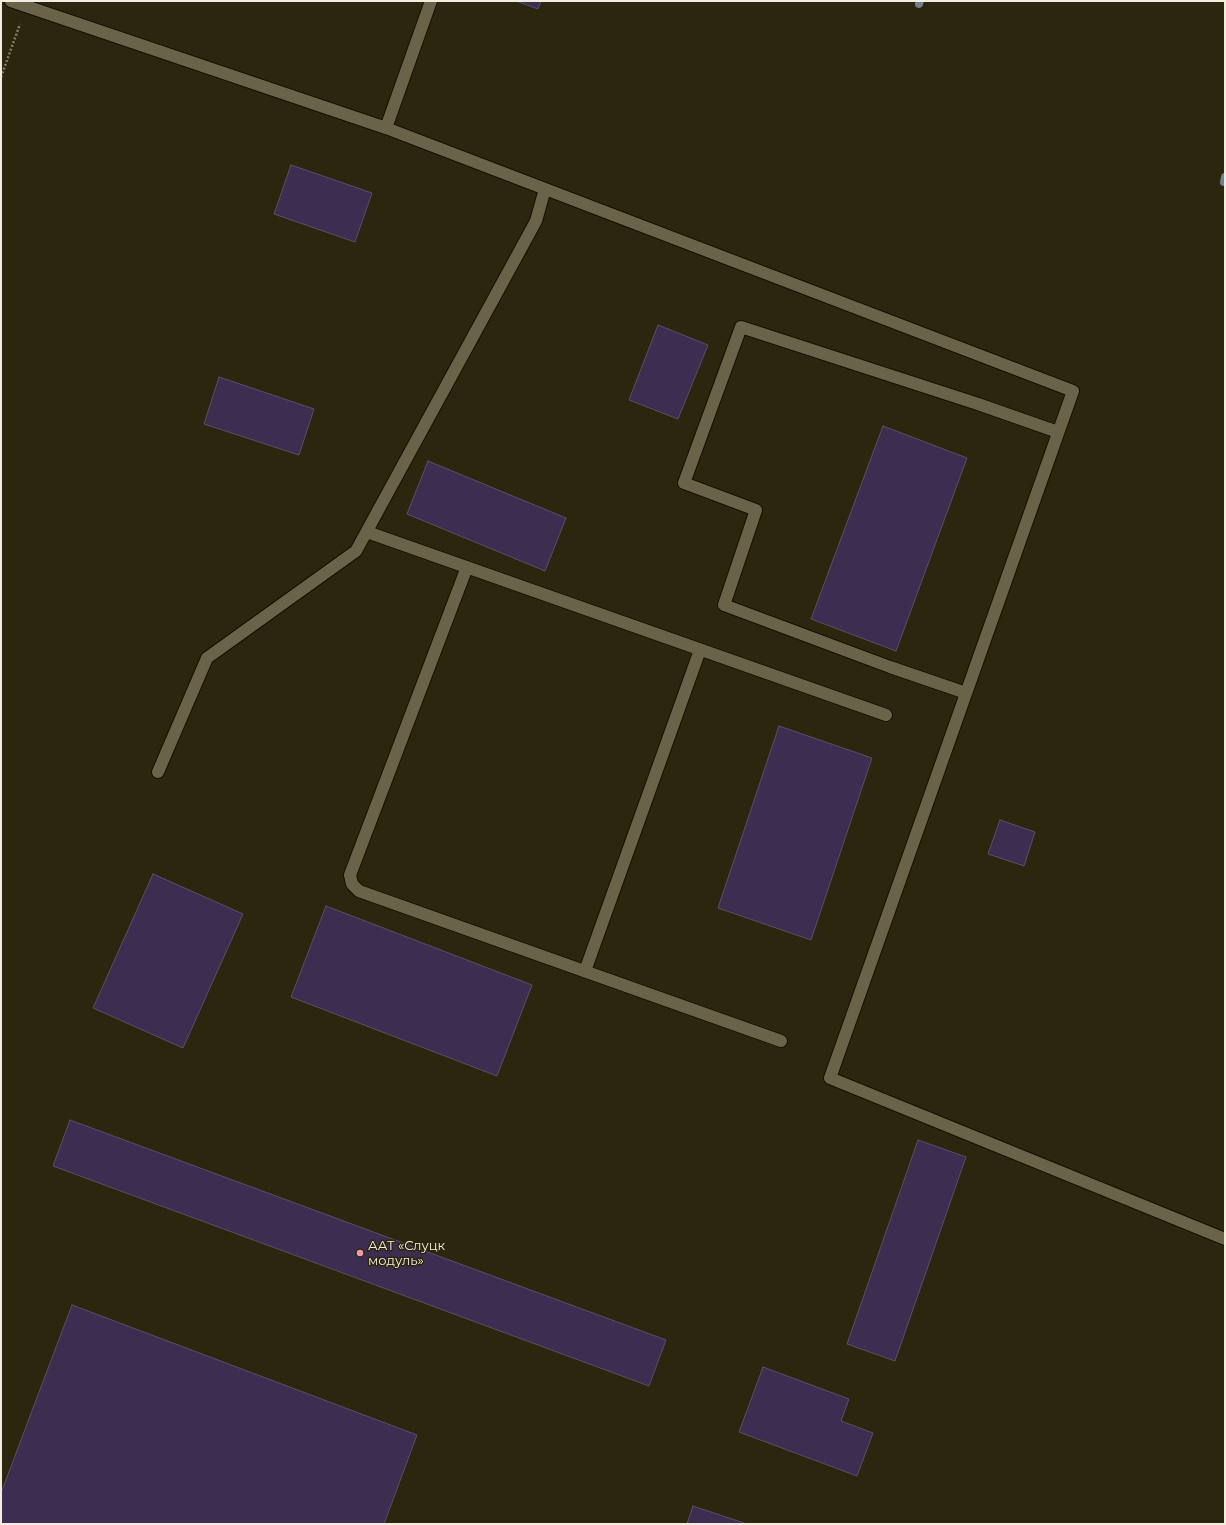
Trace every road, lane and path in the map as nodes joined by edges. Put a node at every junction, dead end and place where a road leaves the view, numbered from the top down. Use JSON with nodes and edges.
{"nodes":[{"id":1,"x":11,"y":1,"type":"edge"},
{"id":2,"x":431,"y":1,"type":"edge"},
{"id":3,"x":27,"y":6,"type":"junction"},
{"id":4,"x":1,"y":77,"type":"edge"},
{"id":5,"x":386,"y":128,"type":"junction"},
{"id":6,"x":545,"y":189,"type":"junction"},
{"id":7,"x":1058,"y":432,"type":"junction"},
{"id":8,"x":367,"y":532,"type":"junction"},
{"id":9,"x":467,"y":568,"type":"junction"},
{"id":10,"x":700,"y":650,"type":"junction"},
{"id":11,"x":966,"y":692,"type":"junction"},
{"id":12,"x":886,"y":715,"type":"dead end"},
{"id":13,"x":158,"y":772,"type":"dead end"},
{"id":14,"x":585,"y":972,"type":"junction"},
{"id":15,"x":781,"y":1041,"type":"dead end"},
{"id":16,"x":1225,"y":1239,"type":"edge"}],
"edges":[{"from":1,"to":3,"type":"street"},
{"from":2,"to":5,"type":"street"},
{"from":3,"to":4,"type":"path"},
{"from":3,"to":5,"type":"street"},
{"from":5,"to":6,"type":"street"},
{"from":6,"to":7,"type":"street"},
{"from":6,"to":8,"type":"street"},
{"from":7,"to":11,"type":"street"},
{"from":7,"to":11,"type":"street"},
{"from":8,"to":9,"type":"street"},
{"from":8,"to":13,"type":"street"},
{"from":9,"to":10,"type":"street"},
{"from":9,"to":14,"type":"street"},
{"from":10,"to":12,"type":"street"},
{"from":10,"to":14,"type":"street"},
{"from":11,"to":16,"type":"street"},
{"from":14,"to":15,"type":"street"}]}
